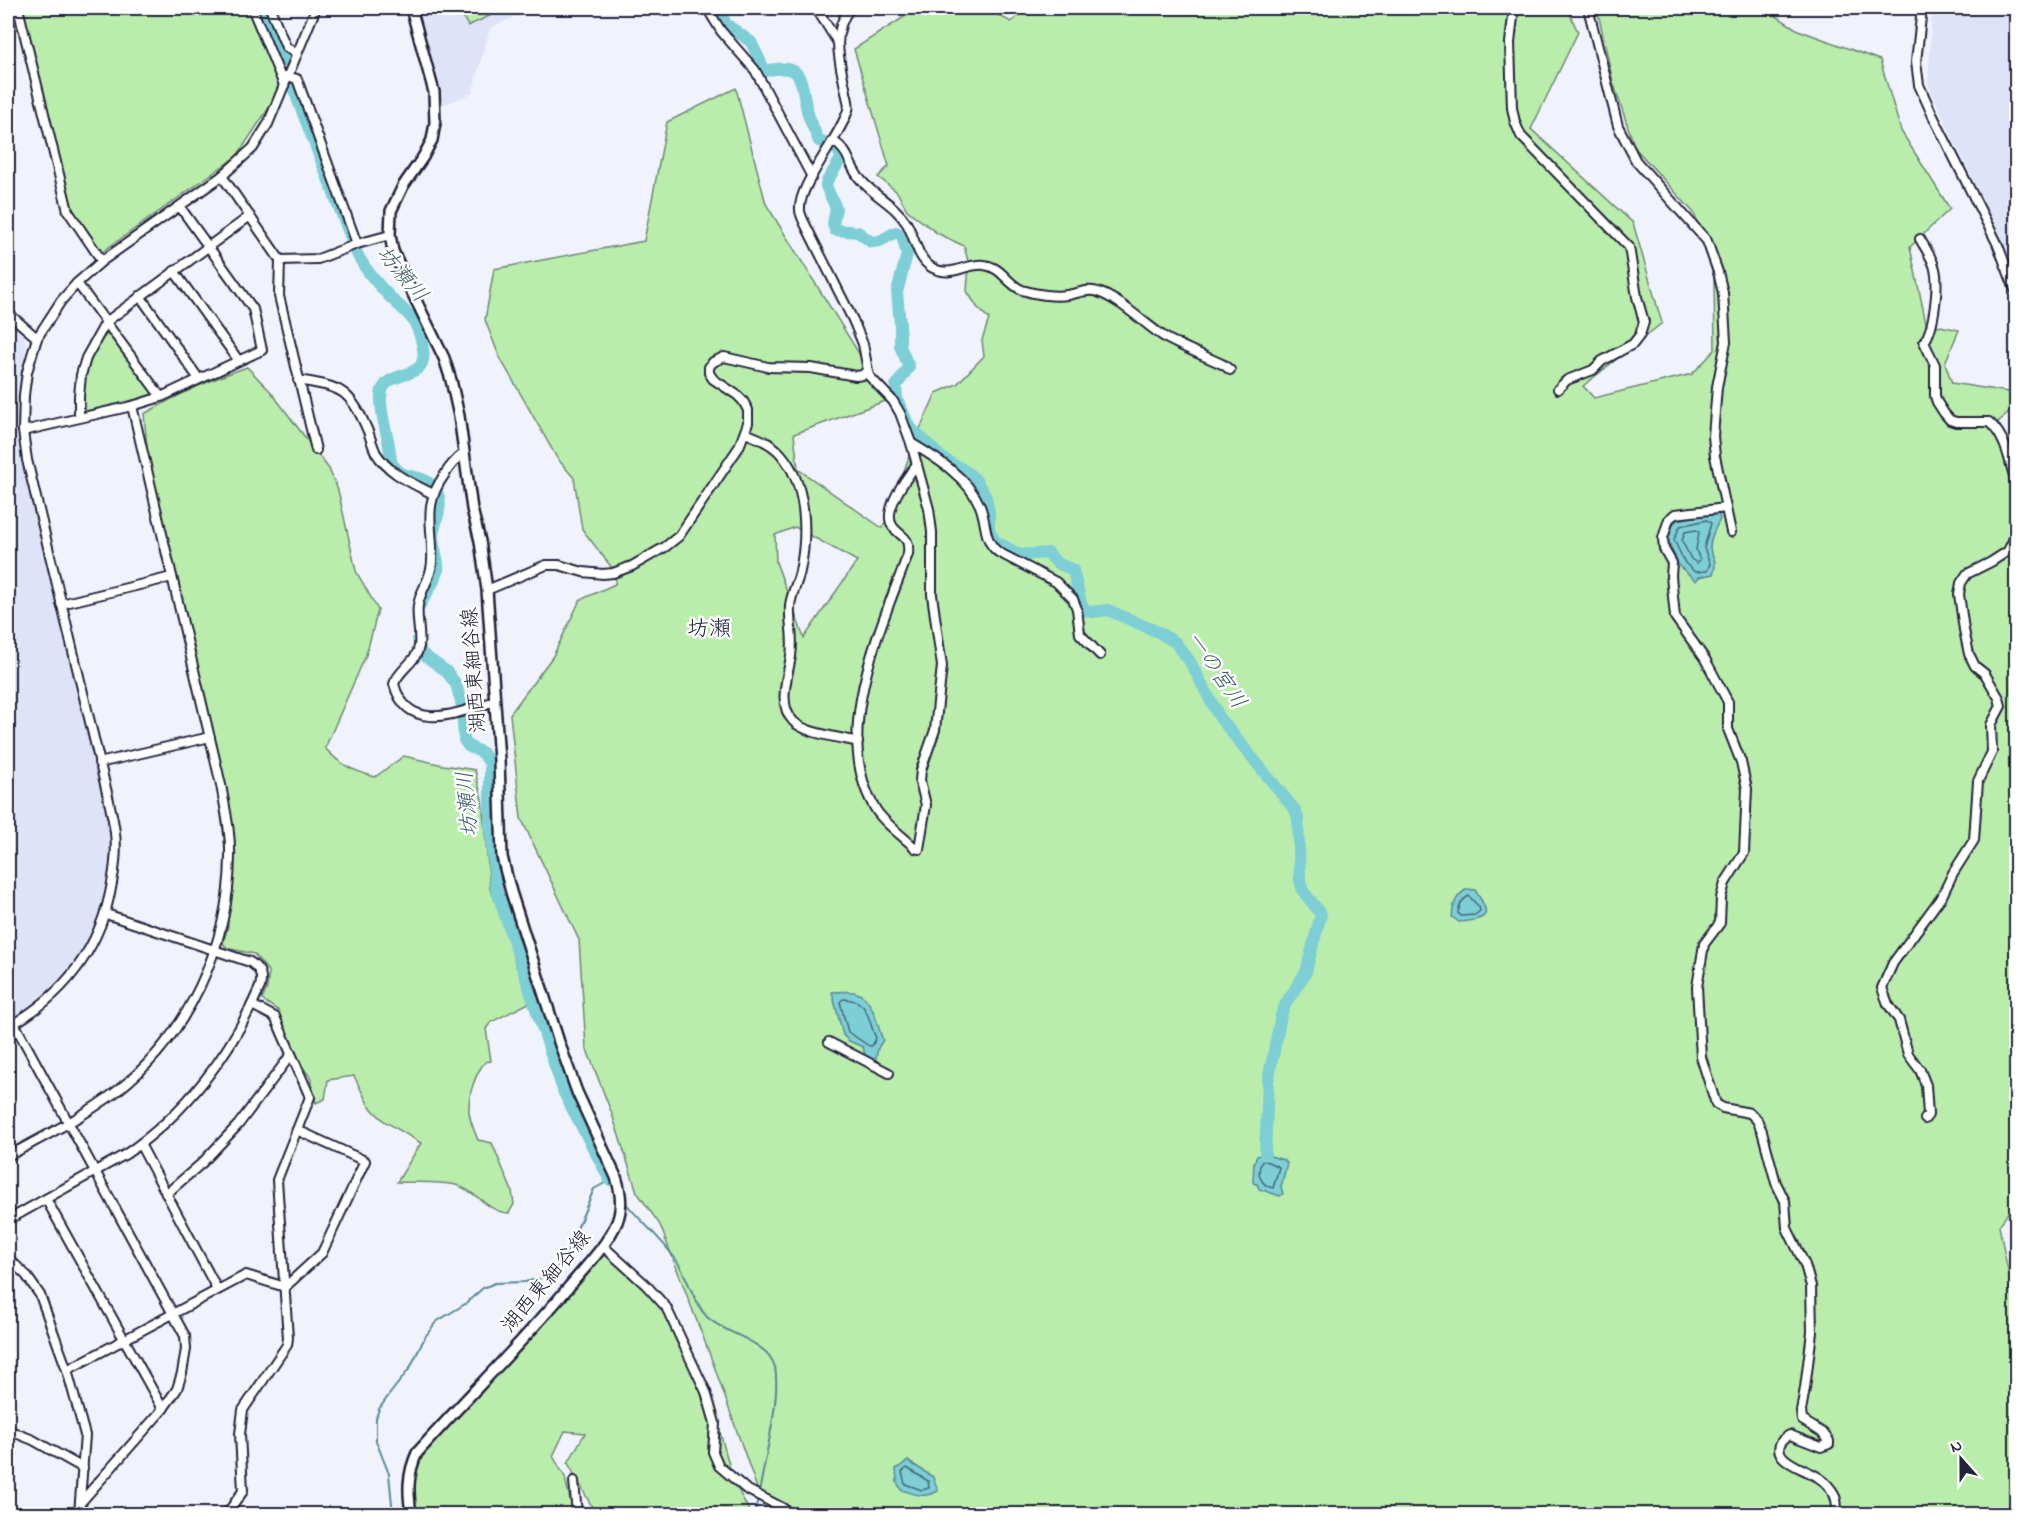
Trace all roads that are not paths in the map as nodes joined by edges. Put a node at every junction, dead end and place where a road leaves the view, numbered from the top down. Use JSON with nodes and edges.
{"nodes":[{"id":1,"x":18,"y":8,"type":"edge"},
{"id":2,"x":252,"y":8,"type":"edge"},
{"id":3,"x":270,"y":8,"type":"edge"},
{"id":4,"x":316,"y":8,"type":"edge"},
{"id":5,"x":411,"y":8,"type":"edge"},
{"id":6,"x":707,"y":8,"type":"edge"},
{"id":7,"x":816,"y":8,"type":"edge"},
{"id":8,"x":850,"y":8,"type":"edge"},
{"id":9,"x":1514,"y":8,"type":"edge"},
{"id":10,"x":1588,"y":8,"type":"edge"},
{"id":11,"x":1922,"y":8,"type":"edge"},
{"id":12,"x":837,"y":41,"type":"junction"},
{"id":13,"x":297,"y":54,"type":"junction"},
{"id":14,"x":287,"y":76,"type":"junction"},
{"id":15,"x":284,"y":85,"type":"junction"},
{"id":16,"x":832,"y":141,"type":"junction"},
{"id":17,"x":222,"y":176,"type":"junction"},
{"id":18,"x":812,"y":177,"type":"junction"},
{"id":19,"x":180,"y":207,"type":"junction"},
{"id":20,"x":250,"y":216,"type":"junction"},
{"id":21,"x":390,"y":235,"type":"junction"},
{"id":22,"x":1920,"y":239,"type":"dead end"},
{"id":23,"x":357,"y":244,"type":"junction"},
{"id":24,"x":208,"y":246,"type":"junction"},
{"id":25,"x":280,"y":260,"type":"junction"},
{"id":26,"x":102,"y":261,"type":"junction"},
{"id":27,"x":174,"y":271,"type":"junction"},
{"id":28,"x":77,"y":283,"type":"junction"},
{"id":29,"x":2016,"y":291,"type":"edge"},
{"id":30,"x":140,"y":296,"type":"junction"},
{"id":31,"x":8,"y":313,"type":"edge"},
{"id":32,"x":106,"y":322,"type":"junction"},
{"id":33,"x":37,"y":338,"type":"junction"},
{"id":34,"x":239,"y":361,"type":"junction"},
{"id":35,"x":867,"y":370,"type":"junction"},
{"id":36,"x":1230,"y":370,"type":"dead end"},
{"id":37,"x":199,"y":379,"type":"junction"},
{"id":38,"x":298,"y":380,"type":"junction"},
{"id":39,"x":1558,"y":390,"type":"dead end"},
{"id":40,"x":161,"y":397,"type":"junction"},
{"id":41,"x":132,"y":406,"type":"junction"},
{"id":42,"x":79,"y":417,"type":"junction"},
{"id":43,"x":23,"y":431,"type":"junction"},
{"id":44,"x":745,"y":433,"type":"junction"},
{"id":45,"x":911,"y":443,"type":"junction"},
{"id":46,"x":316,"y":450,"type":"dead end"},
{"id":47,"x":463,"y":454,"type":"junction"},
{"id":48,"x":917,"y":464,"type":"junction"},
{"id":49,"x":2016,"y":485,"type":"edge"},
{"id":50,"x":433,"y":494,"type":"junction"},
{"id":51,"x":1726,"y":508,"type":"junction"},
{"id":52,"x":1731,"y":532,"type":"dead end"},
{"id":53,"x":2016,"y":534,"type":"edge"},
{"id":54,"x":172,"y":577,"type":"junction"},
{"id":55,"x":487,"y":590,"type":"junction"},
{"id":56,"x":61,"y":604,"type":"junction"},
{"id":57,"x":1100,"y":655,"type":"dead end"},
{"id":58,"x":495,"y":701,"type":"junction"},
{"id":59,"x":210,"y":737,"type":"junction"},
{"id":60,"x":858,"y":742,"type":"junction"},
{"id":61,"x":99,"y":763,"type":"junction"},
{"id":62,"x":106,"y":914,"type":"junction"},
{"id":63,"x":215,"y":950,"type":"junction"},
{"id":64,"x":252,"y":1005,"type":"junction"},
{"id":65,"x":11,"y":1025,"type":"edge"},
{"id":66,"x":829,"y":1042,"type":"dead end"},
{"id":67,"x":290,"y":1056,"type":"junction"},
{"id":68,"x":889,"y":1073,"type":"dead end"},
{"id":69,"x":1925,"y":1119,"type":"dead end"},
{"id":70,"x":70,"y":1122,"type":"junction"},
{"id":71,"x":297,"y":1130,"type":"junction"},
{"id":72,"x":140,"y":1144,"type":"junction"},
{"id":73,"x":8,"y":1156,"type":"edge"},
{"id":74,"x":95,"y":1172,"type":"junction"},
{"id":75,"x":166,"y":1194,"type":"junction"},
{"id":76,"x":46,"y":1199,"type":"junction"},
{"id":77,"x":8,"y":1220,"type":"edge"},
{"id":78,"x":603,"y":1246,"type":"junction"},
{"id":79,"x":8,"y":1258,"type":"edge"},
{"id":80,"x":285,"y":1287,"type":"junction"},
{"id":81,"x":217,"y":1289,"type":"junction"},
{"id":82,"x":173,"y":1314,"type":"junction"},
{"id":83,"x":123,"y":1341,"type":"junction"},
{"id":84,"x":67,"y":1370,"type":"junction"},
{"id":85,"x":163,"y":1409,"type":"junction"},
{"id":86,"x":8,"y":1430,"type":"edge"},
{"id":87,"x":83,"y":1468,"type":"junction"},
{"id":88,"x":574,"y":1481,"type":"dead end"},
{"id":89,"x":81,"y":1502,"type":"junction"},
{"id":90,"x":79,"y":1515,"type":"edge"},
{"id":91,"x":227,"y":1515,"type":"edge"},
{"id":92,"x":411,"y":1515,"type":"edge"},
{"id":93,"x":577,"y":1515,"type":"edge"},
{"id":94,"x":791,"y":1515,"type":"edge"},
{"id":95,"x":1837,"y":1515,"type":"edge"}],
"edges":[{"from":1,"to":26,"type":"street"},
{"from":2,"to":15,"type":"street"},
{"from":3,"to":13,"type":"street"},
{"from":4,"to":13,"type":"street"},
{"from":5,"to":21,"type":"main road","name":"湖西東細谷線"},
{"from":6,"to":18,"type":"street"},
{"from":7,"to":12,"type":"street"},
{"from":8,"to":12,"type":"street"},
{"from":9,"to":39,"type":"street"},
{"from":10,"to":51,"type":"street"},
{"from":11,"to":29,"type":"street"},
{"from":12,"to":16,"type":"street"},
{"from":13,"to":14,"type":"street"},
{"from":14,"to":15,"type":"street"},
{"from":14,"to":23,"type":"street"},
{"from":15,"to":17,"type":"street"},
{"from":16,"to":18,"type":"street"},
{"from":16,"to":36,"type":"street"},
{"from":17,"to":19,"type":"street"},
{"from":17,"to":20,"type":"street"},
{"from":18,"to":35,"type":"street"},
{"from":19,"to":24,"type":"street"},
{"from":19,"to":26,"type":"street"},
{"from":20,"to":24,"type":"street"},
{"from":20,"to":25,"type":"street"},
{"from":21,"to":23,"type":"street"},
{"from":21,"to":47,"type":"main road","name":"湖西東細谷線"},
{"from":22,"to":49,"type":"street"},
{"from":23,"to":25,"type":"street"},
{"from":24,"to":27,"type":"street"},
{"from":24,"to":34,"type":"street"},
{"from":25,"to":38,"type":"street"},
{"from":26,"to":28,"type":"street"},
{"from":27,"to":30,"type":"street"},
{"from":27,"to":34,"type":"street"},
{"from":28,"to":32,"type":"street"},
{"from":28,"to":33,"type":"street"},
{"from":30,"to":32,"type":"street"},
{"from":30,"to":37,"type":"street"},
{"from":31,"to":33,"type":"street"},
{"from":32,"to":40,"type":"street"},
{"from":32,"to":42,"type":"street"},
{"from":33,"to":43,"type":"street"},
{"from":34,"to":37,"type":"street"},
{"from":35,"to":44,"type":"street"},
{"from":35,"to":45,"type":"street"},
{"from":37,"to":40,"type":"street"},
{"from":38,"to":46,"type":"street"},
{"from":38,"to":50,"type":"street"},
{"from":40,"to":41,"type":"street"},
{"from":41,"to":42,"type":"street"},
{"from":41,"to":54,"type":"street"},
{"from":42,"to":43,"type":"street"},
{"from":43,"to":56,"type":"street"},
{"from":44,"to":55,"type":"street"},
{"from":44,"to":60,"type":"street"},
{"from":45,"to":48,"type":"street"},
{"from":45,"to":57,"type":"street"},
{"from":47,"to":50,"type":"street"},
{"from":47,"to":55,"type":"main road","name":"湖西東細谷線"},
{"from":48,"to":60,"type":"street"},
{"from":48,"to":60,"type":"street"},
{"from":50,"to":58,"type":"street"},
{"from":51,"to":52,"type":"street"},
{"from":51,"to":95,"type":"street"},
{"from":53,"to":69,"type":"street"},
{"from":54,"to":56,"type":"street"},
{"from":54,"to":59,"type":"street"},
{"from":55,"to":58,"type":"main road","name":"湖西東細谷線"},
{"from":56,"to":61,"type":"street"},
{"from":58,"to":78,"type":"main road","name":"湖西東細谷線"},
{"from":59,"to":61,"type":"street"},
{"from":59,"to":63,"type":"street"},
{"from":61,"to":62,"type":"street"},
{"from":62,"to":63,"type":"street"},
{"from":62,"to":65,"type":"street"},
{"from":63,"to":64,"type":"street"},
{"from":63,"to":70,"type":"street"},
{"from":64,"to":67,"type":"street"},
{"from":64,"to":72,"type":"street"},
{"from":65,"to":70,"type":"street"},
{"from":66,"to":68,"type":"street"},
{"from":67,"to":71,"type":"street"},
{"from":67,"to":75,"type":"street"},
{"from":70,"to":73,"type":"street"},
{"from":70,"to":74,"type":"street"},
{"from":71,"to":80,"type":"street"},
{"from":71,"to":80,"type":"street"},
{"from":72,"to":74,"type":"street"},
{"from":72,"to":75,"type":"street"},
{"from":74,"to":76,"type":"street"},
{"from":74,"to":82,"type":"street"},
{"from":75,"to":81,"type":"street"},
{"from":76,"to":77,"type":"street"},
{"from":76,"to":83,"type":"street"},
{"from":78,"to":92,"type":"main road","name":"湖西東細谷線"},
{"from":78,"to":94,"type":"street"},
{"from":79,"to":84,"type":"street"},
{"from":80,"to":81,"type":"street"},
{"from":80,"to":91,"type":"street"},
{"from":81,"to":82,"type":"street"},
{"from":82,"to":83,"type":"street"},
{"from":82,"to":85,"type":"street"},
{"from":83,"to":84,"type":"street"},
{"from":83,"to":85,"type":"street"},
{"from":84,"to":87,"type":"street"},
{"from":85,"to":89,"type":"street"},
{"from":86,"to":87,"type":"street"},
{"from":87,"to":89,"type":"street"},
{"from":88,"to":93,"type":"street"},
{"from":89,"to":90,"type":"street"}]}
